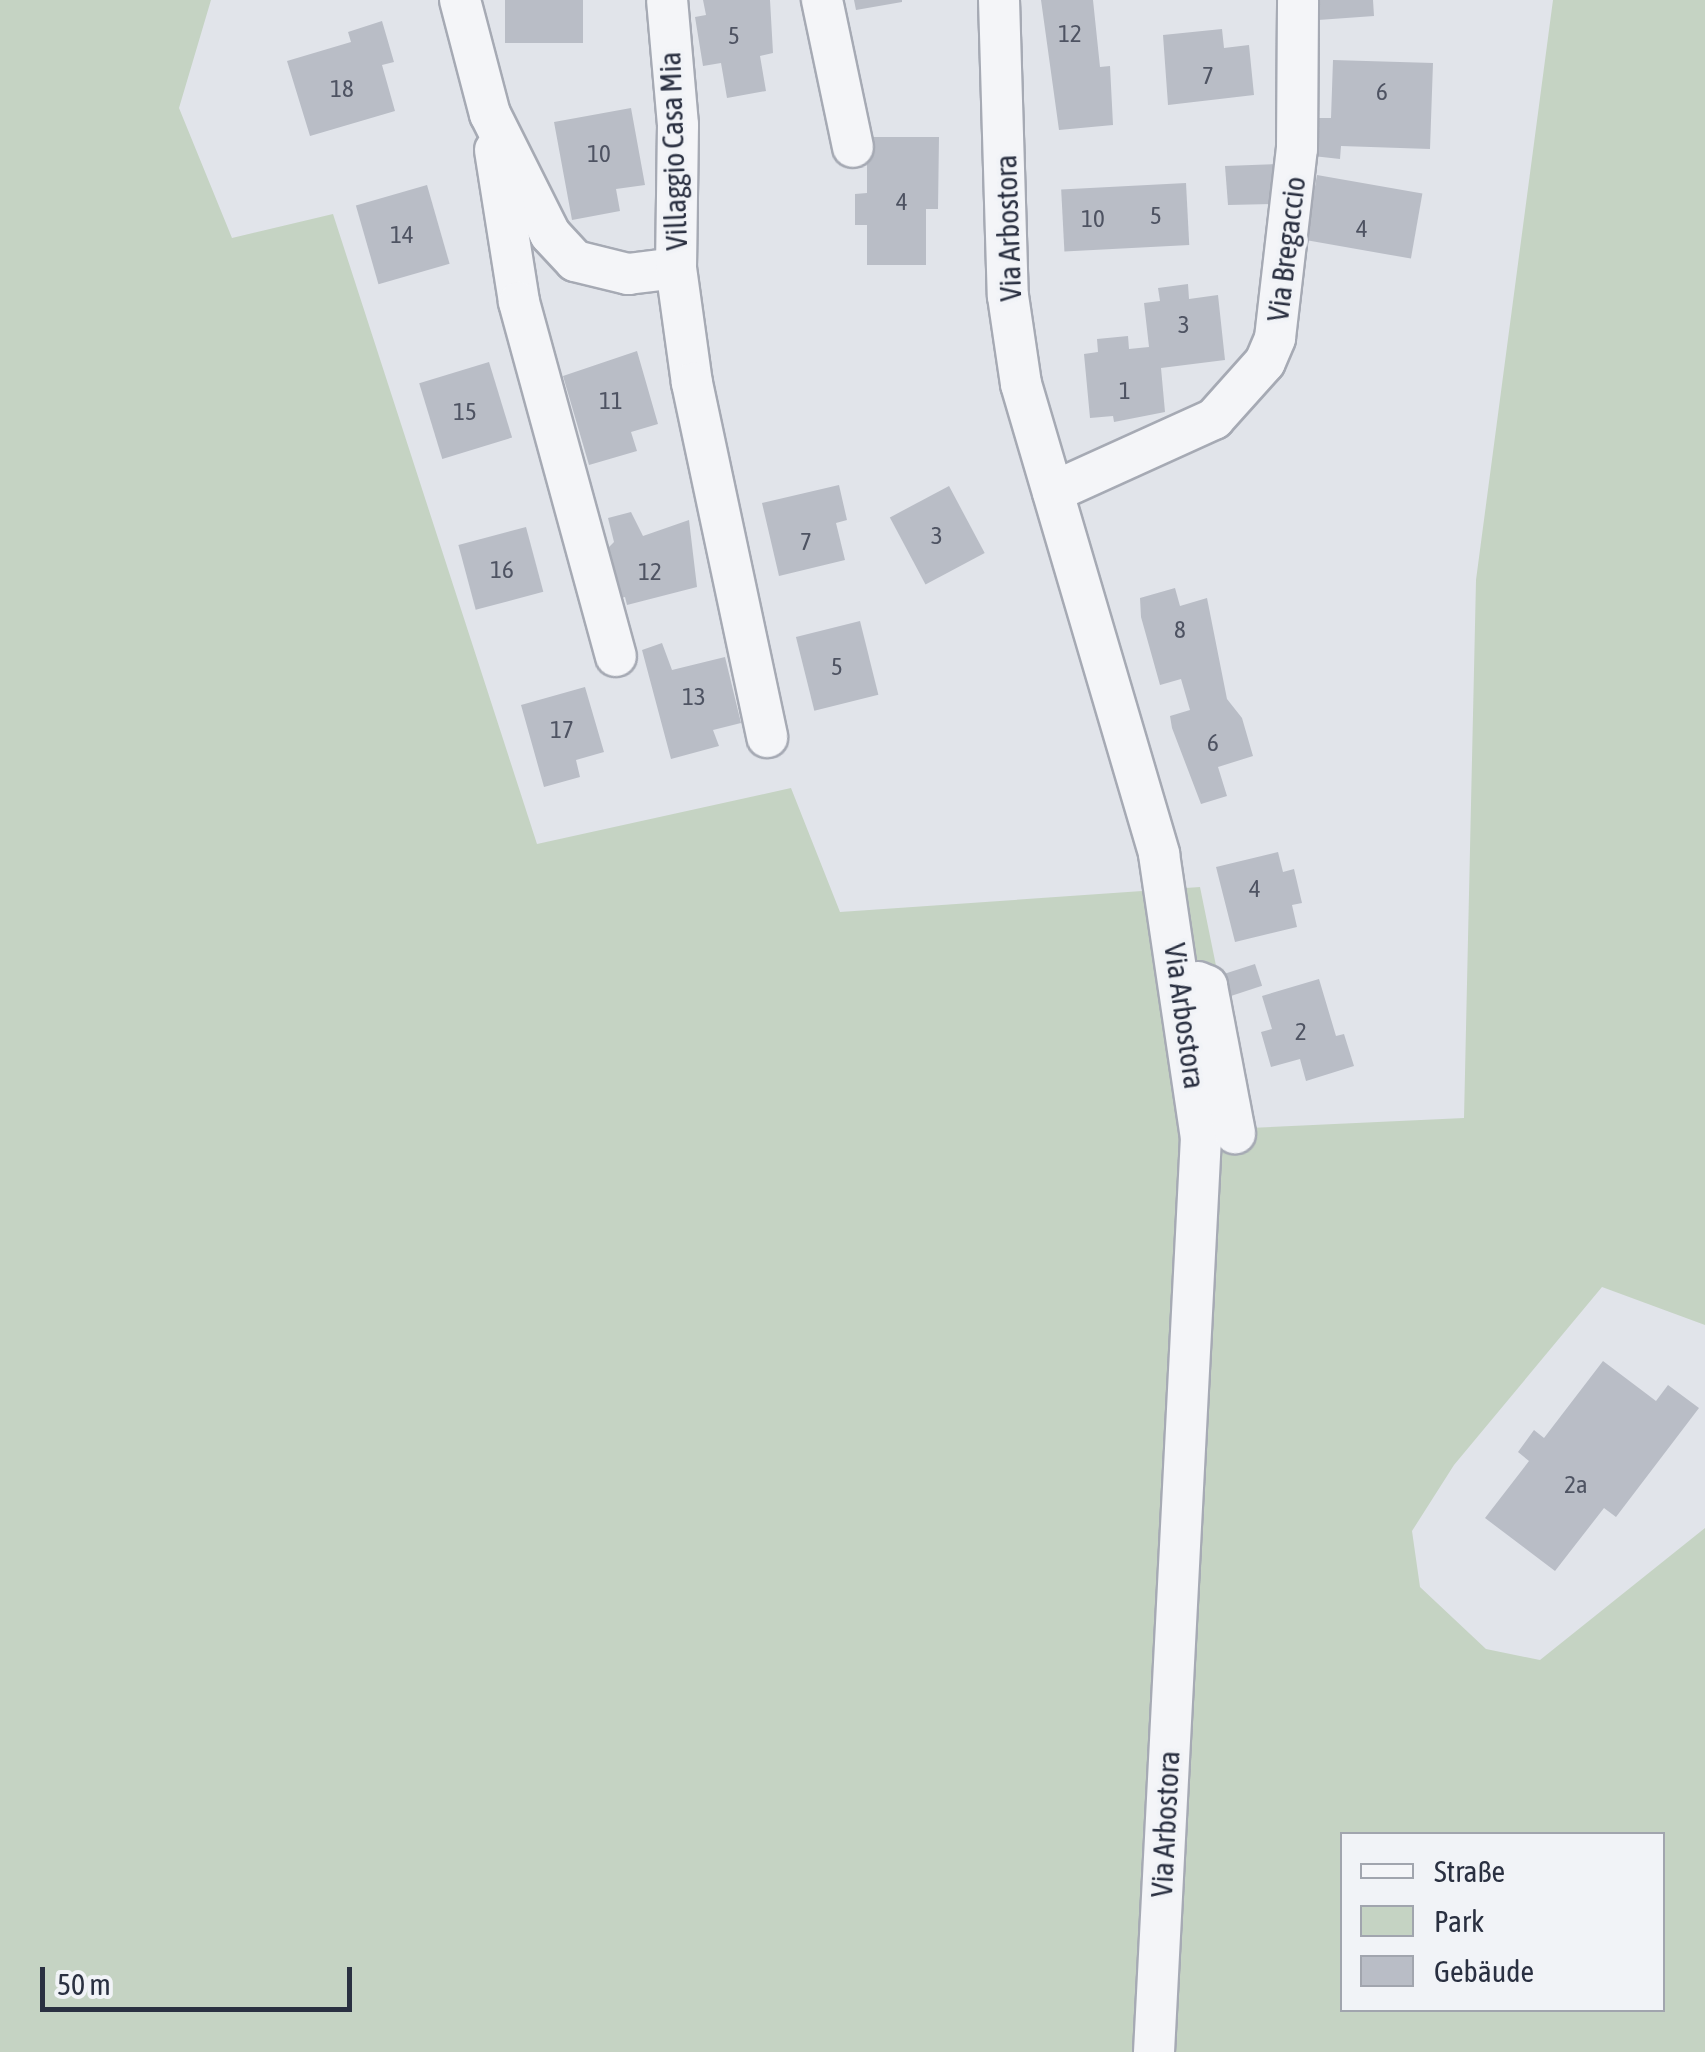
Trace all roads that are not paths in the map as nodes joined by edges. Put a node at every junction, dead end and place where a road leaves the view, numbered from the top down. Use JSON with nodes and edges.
{"nodes":[{"id":1,"x":460,"y":0,"type":"edge"},
{"id":2,"x":667,"y":0,"type":"edge"},
{"id":3,"x":822,"y":0,"type":"edge"},
{"id":4,"x":999,"y":0,"type":"edge"},
{"id":5,"x":1298,"y":0,"type":"edge"},
{"id":6,"x":490,"y":114,"type":"junction"},
{"id":7,"x":853,"y":147,"type":"dead end"},
{"id":8,"x":676,"y":268,"type":"junction"},
{"id":9,"x":1053,"y":492,"type":"junction"},
{"id":10,"x":616,"y":656,"type":"dead end"},
{"id":11,"x":766,"y":736,"type":"dead end"},
{"id":12,"x":1181,"y":975,"type":"junction"},
{"id":13,"x":1236,"y":1132,"type":"dead end"},
{"id":14,"x":1154,"y":2052,"type":"edge"}],
"edges":[{"from":1,"to":6,"type":"street","name":"Villaggio Casa Mia"},
{"from":2,"to":8,"type":"street","name":"Villaggio Casa Mia"},
{"from":3,"to":7,"type":"street"},
{"from":4,"to":9,"type":"street","name":"Via Arbostora"},
{"from":5,"to":9,"type":"street","name":"Via Bregaccio"},
{"from":6,"to":8,"type":"street","name":"Villaggio Casa Mia"},
{"from":6,"to":10,"type":"street"},
{"from":8,"to":11,"type":"street"},
{"from":9,"to":12,"type":"street","name":"Via Arbostora"},
{"from":12,"to":13,"type":"street"},
{"from":12,"to":14,"type":"street","name":"Via Arbostora"}]}
